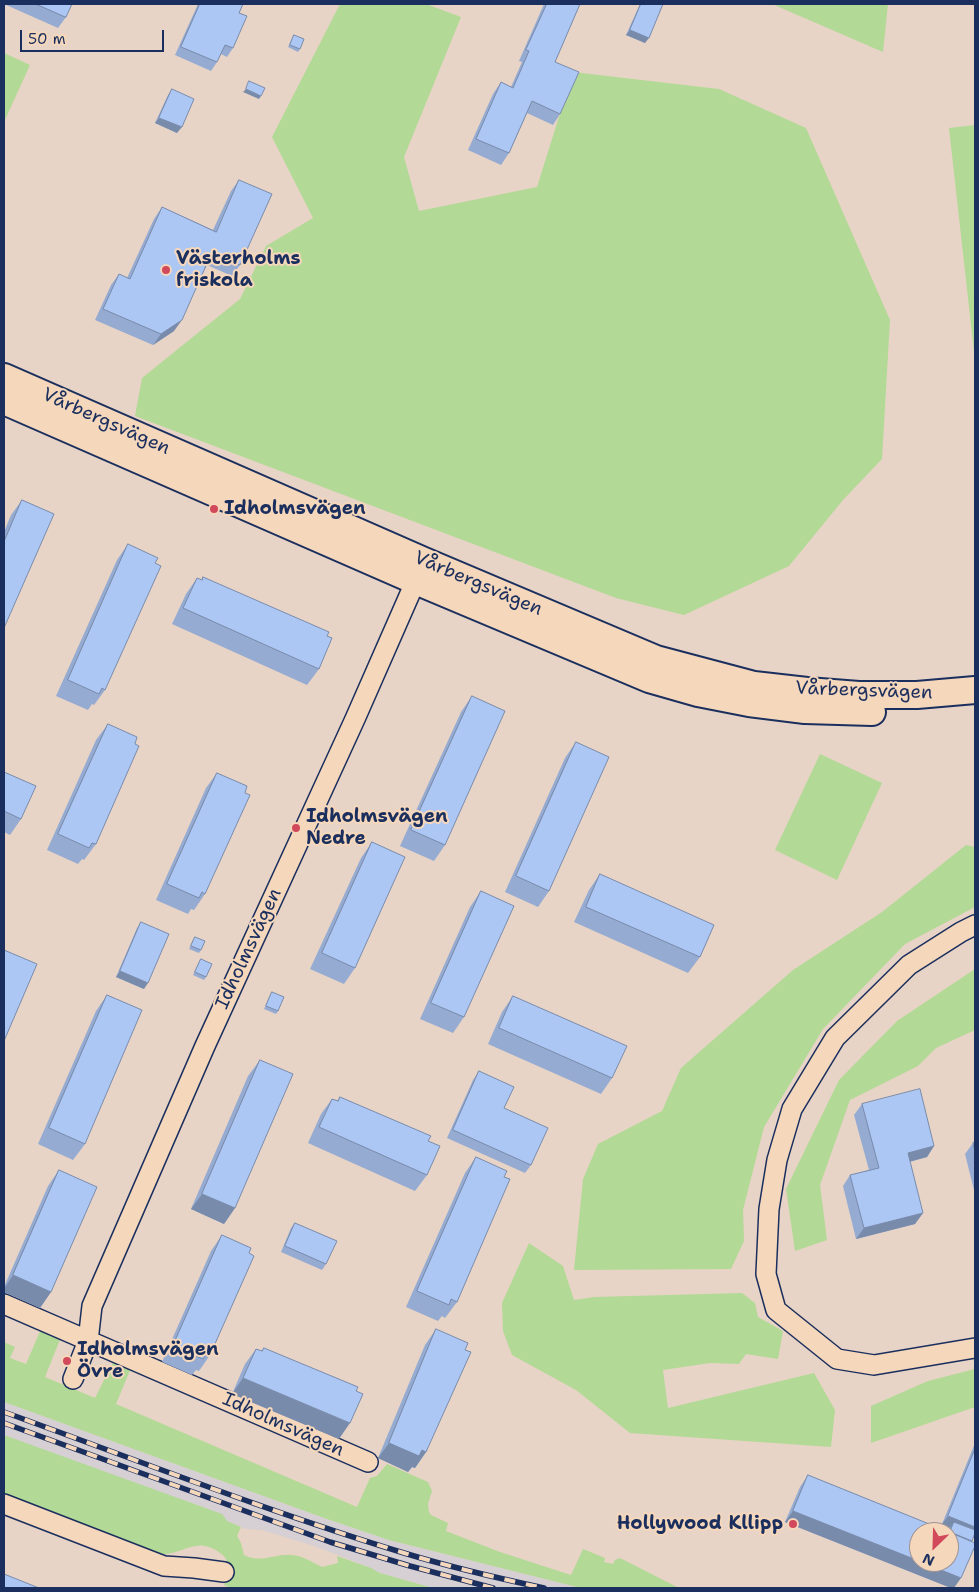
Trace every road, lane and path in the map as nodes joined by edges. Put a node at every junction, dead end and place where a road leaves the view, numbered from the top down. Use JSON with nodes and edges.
{"nodes":[{"id":1,"x":4,"y":378,"type":"edge"},
{"id":2,"x":4,"y":401,"type":"edge"},
{"id":3,"x":420,"y":571,"type":"junction"},
{"id":4,"x":975,"y":690,"type":"edge"},
{"id":5,"x":975,"y":706,"type":"edge"},
{"id":6,"x":975,"y":925,"type":"edge"},
{"id":7,"x":4,"y":1304,"type":"edge"},
{"id":8,"x":88,"y":1341,"type":"junction"},
{"id":9,"x":975,"y":1348,"type":"edge"},
{"id":10,"x":73,"y":1379,"type":"dead end"},
{"id":11,"x":368,"y":1462,"type":"dead end"},
{"id":12,"x":4,"y":1504,"type":"edge"},
{"id":13,"x":224,"y":1572,"type":"dead end"}],
"edges":[{"from":1,"to":3,"type":"street","name":"Vårbergsvägen"},
{"from":2,"to":3,"type":"street","name":"Vårbergsvägen"},
{"from":3,"to":4,"type":"street","name":"Vårbergsvägen"},
{"from":3,"to":5,"type":"street","name":"Vårbergsvägen"},
{"from":3,"to":8,"type":"street","name":"Idholmsvägen"},
{"from":6,"to":9,"type":"street"},
{"from":7,"to":8,"type":"street","name":"Idholmsvägen"},
{"from":8,"to":10,"type":"street","name":"Idholmsvägen"},
{"from":8,"to":11,"type":"street","name":"Idholmsvägen"},
{"from":12,"to":13,"type":"street"}]}
